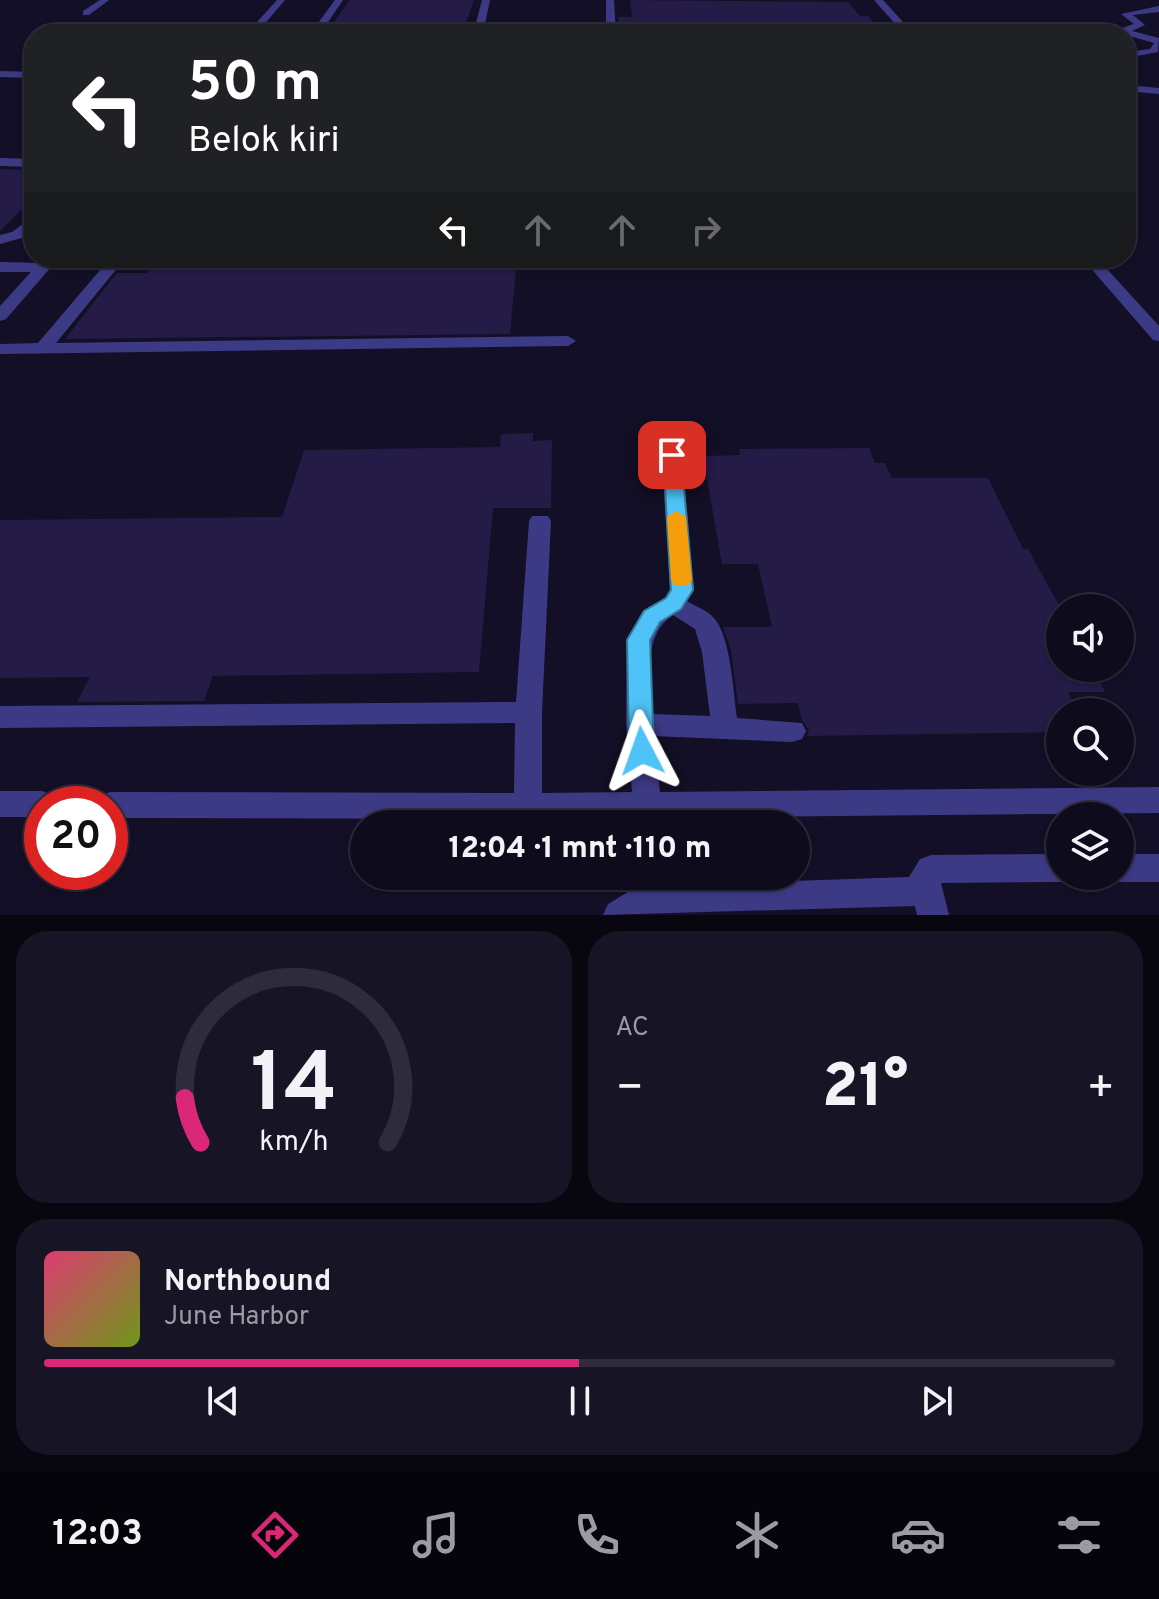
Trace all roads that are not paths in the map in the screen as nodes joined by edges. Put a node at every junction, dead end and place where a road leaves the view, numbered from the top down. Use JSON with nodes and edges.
{"nodes":[{"id":1,"x":105,"y":0,"type":"edge"},
{"id":2,"x":281,"y":0,"type":"edge"},
{"id":3,"x":339,"y":0,"type":"edge"},
{"id":4,"x":486,"y":0,"type":"edge"},
{"id":5,"x":610,"y":0,"type":"edge"},
{"id":6,"x":878,"y":0,"type":"edge"},
{"id":7,"x":1159,"y":9,"type":"edge"},
{"id":8,"x":86,"y":13,"type":"dead end"},
{"id":9,"x":260,"y":24,"type":"edge"},
{"id":10,"x":322,"y":24,"type":"edge"},
{"id":11,"x":480,"y":24,"type":"edge"},
{"id":12,"x":611,"y":24,"type":"edge"},
{"id":13,"x":900,"y":24,"type":"edge"},
{"id":14,"x":1136,"y":27,"type":"edge"},
{"id":15,"x":1136,"y":35,"type":"edge"},
{"id":16,"x":1159,"y":42,"type":"edge"},
{"id":17,"x":1136,"y":54,"type":"edge"},
{"id":18,"x":1136,"y":64,"type":"edge"},
{"id":19,"x":1146,"y":65,"type":"dead end"},
{"id":20,"x":0,"y":74,"type":"edge"},
{"id":21,"x":24,"y":75,"type":"edge"},
{"id":22,"x":1136,"y":89,"type":"edge"},
{"id":23,"x":1159,"y":91,"type":"edge"},
{"id":24,"x":0,"y":162,"type":"edge"},
{"id":25,"x":24,"y":163,"type":"edge"},
{"id":26,"x":24,"y":229,"type":"edge"},
{"id":27,"x":0,"y":240,"type":"edge"},
{"id":28,"x":24,"y":265,"type":"edge"},
{"id":29,"x":0,"y":267,"type":"edge"},
{"id":30,"x":43,"y":268,"type":"edge"},
{"id":31,"x":109,"y":268,"type":"edge"},
{"id":32,"x":1098,"y":268,"type":"edge"},
{"id":33,"x":0,"y":316,"type":"edge"},
{"id":34,"x":1159,"y":336,"type":"edge"},
{"id":35,"x":568,"y":341,"type":"dead end"},
{"id":36,"x":43,"y":348,"type":"junction"},
{"id":37,"x":0,"y":349,"type":"edge"},
{"id":38,"x":672,"y":455,"type":"dead end"},
{"id":39,"x":540,"y":521,"type":"dead end"},
{"id":40,"x":673,"y":604,"type":"junction"},
{"id":41,"x":529,"y":712,"type":"junction"},
{"id":42,"x":0,"y":717,"type":"edge"},
{"id":43,"x":639,"y":724,"type":"junction"},
{"id":44,"x":725,"y":728,"type":"junction"},
{"id":45,"x":792,"y":731,"type":"dead end"},
{"id":46,"x":1159,"y":800,"type":"edge"},
{"id":47,"x":647,"y":803,"type":"junction"},
{"id":48,"x":0,"y":804,"type":"edge"},
{"id":49,"x":24,"y":804,"type":"edge"},
{"id":50,"x":128,"y":805,"type":"edge"},
{"id":51,"x":528,"y":806,"type":"junction"},
{"id":52,"x":1046,"y":868,"type":"edge"},
{"id":53,"x":1134,"y":868,"type":"edge"},
{"id":54,"x":1159,"y":868,"type":"edge"},
{"id":55,"x":929,"y":903,"type":"edge"},
{"id":56,"x":619,"y":915,"type":"edge"}],
"edges":[{"from":1,"to":8,"type":"street"},
{"from":2,"to":9,"type":"street"},
{"from":3,"to":10,"type":"street"},
{"from":4,"to":11,"type":"street"},
{"from":5,"to":12,"type":"street"},
{"from":6,"to":13,"type":"street"},
{"from":7,"to":14,"type":"street"},
{"from":15,"to":16,"type":"street"},
{"from":16,"to":17,"type":"street"},
{"from":18,"to":19,"type":"street"},
{"from":20,"to":21,"type":"street"},
{"from":22,"to":23,"type":"street"},
{"from":24,"to":25,"type":"street"},
{"from":26,"to":27,"type":"street"},
{"from":28,"to":29,"type":"street"},
{"from":30,"to":33,"type":"street"},
{"from":31,"to":36,"type":"street"},
{"from":32,"to":34,"type":"street"},
{"from":35,"to":36,"type":"street"},
{"from":36,"to":37,"type":"street"},
{"from":38,"to":40,"type":"street"},
{"from":39,"to":41,"type":"street"},
{"from":40,"to":43,"type":"street"},
{"from":40,"to":44,"type":"street"},
{"from":41,"to":42,"type":"street"},
{"from":41,"to":51,"type":"street"},
{"from":43,"to":44,"type":"street"},
{"from":43,"to":47,"type":"street"},
{"from":44,"to":45,"type":"street"},
{"from":46,"to":47,"type":"street"},
{"from":47,"to":51,"type":"street"},
{"from":48,"to":49,"type":"street"},
{"from":50,"to":51,"type":"street"},
{"from":52,"to":55,"type":"street"},
{"from":53,"to":54,"type":"street"},
{"from":55,"to":56,"type":"street"}]}
